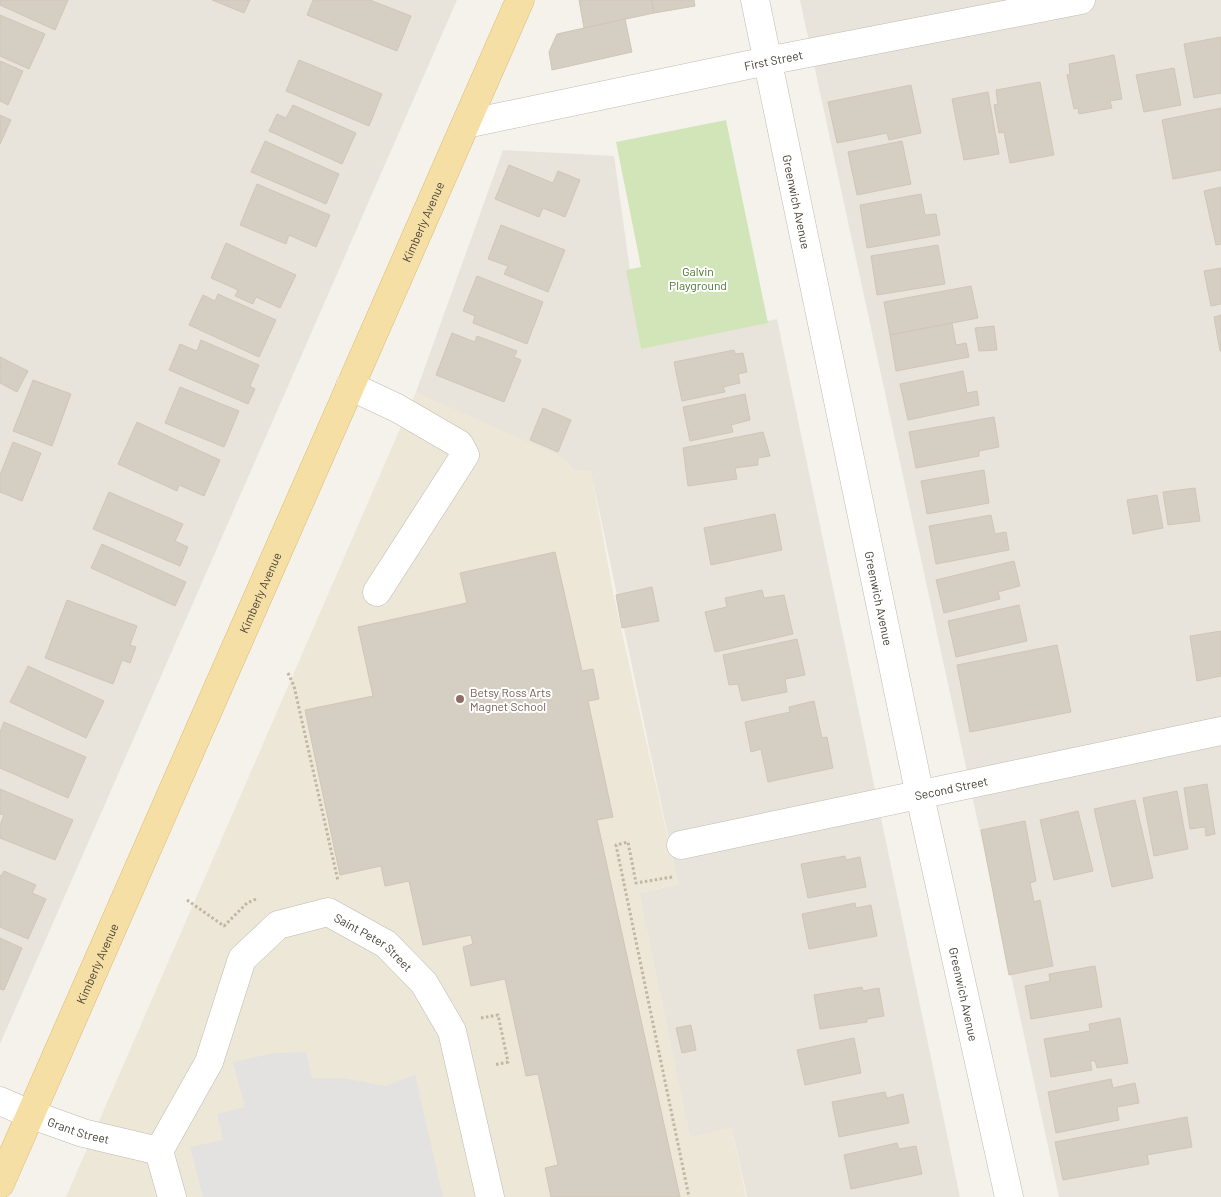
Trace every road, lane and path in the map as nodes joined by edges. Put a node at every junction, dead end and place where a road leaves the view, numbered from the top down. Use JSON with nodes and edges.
{"nodes":[{"id":1,"x":520,"y":0,"type":"edge"},
{"id":2,"x":755,"y":0,"type":"edge"},
{"id":3,"x":1081,"y":0,"type":"edge"},
{"id":4,"x":768,"y":61,"type":"junction"},
{"id":5,"x":466,"y":124,"type":"junction"},
{"id":6,"x":350,"y":386,"type":"junction"},
{"id":7,"x":377,"y":592,"type":"dead end"},
{"id":8,"x":288,"y":673,"type":"dead end"},
{"id":9,"x":1221,"y":731,"type":"edge"},
{"id":10,"x":920,"y":796,"type":"junction"},
{"id":11,"x":681,"y":845,"type":"dead end"},
{"id":12,"x":676,"y":876,"type":"dead end"},
{"id":13,"x":338,"y":890,"type":"dead end"},
{"id":14,"x":0,"y":1101,"type":"edge"},
{"id":15,"x":30,"y":1114,"type":"junction"},
{"id":16,"x":160,"y":1151,"type":"junction"},
{"id":17,"x":0,"y":1184,"type":"edge"},
{"id":18,"x":172,"y":1197,"type":"edge"},
{"id":19,"x":490,"y":1197,"type":"edge"},
{"id":20,"x":689,"y":1197,"type":"edge"},
{"id":21,"x":1009,"y":1197,"type":"edge"}],
"edges":[{"from":1,"to":5,"type":"main road","name":"Kimberly Avenue"},
{"from":2,"to":4,"type":"street","name":"Greenwich Avenue"},
{"from":3,"to":4,"type":"street","name":"First Street"},
{"from":4,"to":5,"type":"street","name":"First Street"},
{"from":4,"to":10,"type":"street","name":"Greenwich Avenue"},
{"from":5,"to":6,"type":"main road","name":"Kimberly Avenue"},
{"from":6,"to":7,"type":"street"},
{"from":6,"to":15,"type":"main road","name":"Kimberly Avenue"},
{"from":8,"to":13,"type":"path"},
{"from":9,"to":10,"type":"street","name":"Second Street"},
{"from":10,"to":11,"type":"street","name":"Second Street"},
{"from":10,"to":21,"type":"street","name":"Greenwich Avenue"},
{"from":12,"to":20,"type":"path"},
{"from":14,"to":15,"type":"street","name":"Grant Street"},
{"from":15,"to":16,"type":"street","name":"Grant Street"},
{"from":15,"to":17,"type":"main road","name":"Kimberly Avenue"},
{"from":16,"to":18,"type":"street"},
{"from":16,"to":19,"type":"street","name":"Saint Peter Street"}]}
